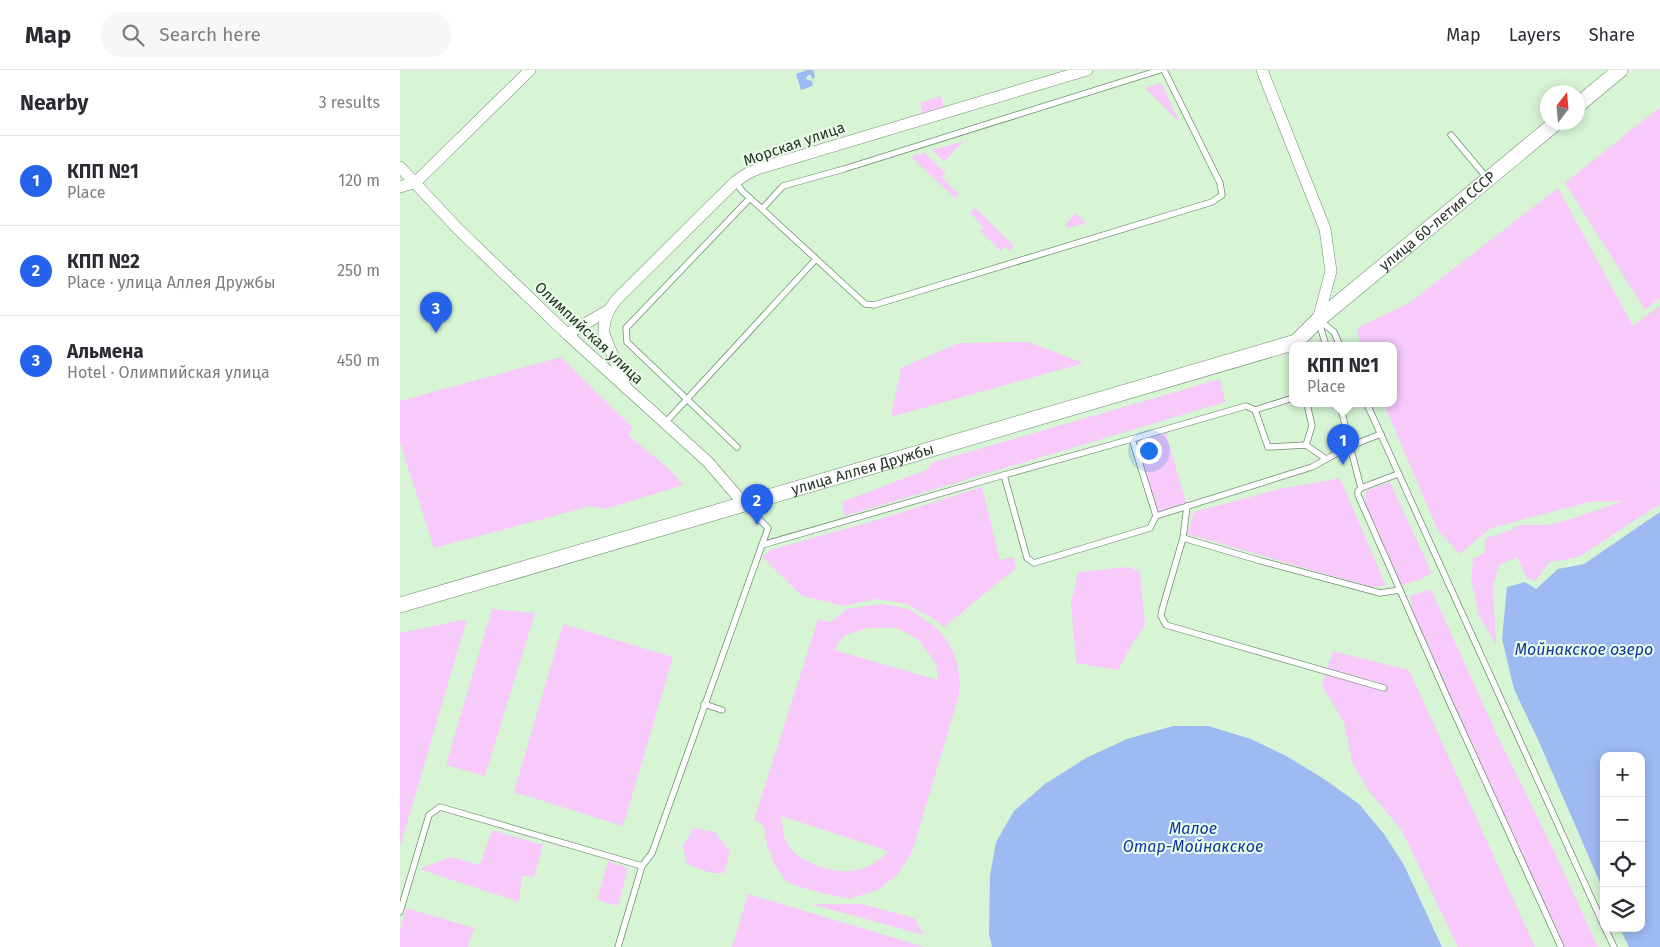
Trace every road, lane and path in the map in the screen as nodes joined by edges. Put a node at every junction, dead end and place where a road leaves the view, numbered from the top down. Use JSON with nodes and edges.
{"nodes":[{"id":1,"x":530,"y":70,"type":"edge"},
{"id":2,"x":1087,"y":70,"type":"edge"},
{"id":3,"x":1162,"y":70,"type":"edge"},
{"id":4,"x":1262,"y":70,"type":"edge"},
{"id":5,"x":1620,"y":70,"type":"edge"},
{"id":6,"x":1585,"y":99,"type":"edge"},
{"id":7,"x":1547,"y":130,"type":"edge"},
{"id":8,"x":1451,"y":135,"type":"dead end"},
{"id":9,"x":400,"y":167,"type":"edge"},
{"id":10,"x":1488,"y":180,"type":"junction"},
{"id":11,"x":416,"y":182,"type":"junction"},
{"id":12,"x":735,"y":182,"type":"junction"},
{"id":13,"x":400,"y":187,"type":"edge"},
{"id":14,"x":750,"y":198,"type":"junction"},
{"id":15,"x":762,"y":208,"type":"junction"},
{"id":16,"x":816,"y":259,"type":"junction"},
{"id":17,"x":609,"y":310,"type":"junction"},
{"id":18,"x":1318,"y":320,"type":"junction"},
{"id":19,"x":567,"y":334,"type":"junction"},
{"id":20,"x":1296,"y":342,"type":"edge"},
{"id":21,"x":1325,"y":342,"type":"edge"},
{"id":22,"x":1338,"y":342,"type":"edge"},
{"id":23,"x":1289,"y":344,"type":"edge"},
{"id":24,"x":626,"y":388,"type":"junction"},
{"id":25,"x":686,"y":399,"type":"junction"},
{"id":26,"x":1289,"y":399,"type":"edge"},
{"id":27,"x":1308,"y":407,"type":"edge"},
{"id":28,"x":1341,"y":407,"type":"edge"},
{"id":29,"x":1368,"y":407,"type":"edge"},
{"id":30,"x":1255,"y":410,"type":"junction"},
{"id":31,"x":665,"y":423,"type":"junction"},
{"id":32,"x":1381,"y":434,"type":"junction"},
{"id":33,"x":1132,"y":439,"type":"junction"},
{"id":34,"x":1306,"y":445,"type":"junction"},
{"id":35,"x":1350,"y":446,"type":"junction"},
{"id":36,"x":737,"y":447,"type":"dead end"},
{"id":37,"x":1326,"y":459,"type":"junction"},
{"id":38,"x":1398,"y":474,"type":"junction"},
{"id":39,"x":1004,"y":475,"type":"junction"},
{"id":40,"x":1361,"y":488,"type":"junction"},
{"id":41,"x":744,"y":504,"type":"junction"},
{"id":42,"x":1187,"y":506,"type":"junction"},
{"id":43,"x":1156,"y":516,"type":"junction"},
{"id":44,"x":1183,"y":538,"type":"junction"},
{"id":45,"x":762,"y":545,"type":"junction"},
{"id":46,"x":1400,"y":590,"type":"junction"},
{"id":47,"x":400,"y":605,"type":"edge"},
{"id":48,"x":1384,"y":688,"type":"dead end"},
{"id":49,"x":704,"y":704,"type":"junction"},
{"id":50,"x":722,"y":710,"type":"dead end"},
{"id":51,"x":642,"y":866,"type":"junction"},
{"id":52,"x":400,"y":912,"type":"edge"},
{"id":53,"x":1600,"y":918,"type":"edge"},
{"id":54,"x":1606,"y":932,"type":"edge"},
{"id":55,"x":618,"y":947,"type":"edge"},
{"id":56,"x":1561,"y":947,"type":"edge"},
{"id":57,"x":1614,"y":947,"type":"edge"}],
"edges":[{"from":1,"to":11,"type":"street"},
{"from":2,"to":12,"type":"street","name":"Морская улица"},
{"from":3,"to":15,"type":"lane"},
{"from":3,"to":16,"type":"lane"},
{"from":4,"to":18,"type":"street"},
{"from":5,"to":6,"type":"main road"},
{"from":7,"to":10,"type":"main road","name":"улица 60-летия СССР"},
{"from":8,"to":10,"type":"lane"},
{"from":9,"to":11,"type":"street","name":"Олимпийская улица"},
{"from":10,"to":18,"type":"main road","name":"улица 60-летия СССР"},
{"from":11,"to":13,"type":"street"},
{"from":11,"to":19,"type":"street","name":"Олимпийская улица"},
{"from":12,"to":14,"type":"lane"},
{"from":12,"to":17,"type":"street","name":"Морская улица"},
{"from":14,"to":15,"type":"lane"},
{"from":14,"to":25,"type":"lane"},
{"from":15,"to":16,"type":"lane"},
{"from":16,"to":25,"type":"lane"},
{"from":17,"to":19,"type":"street"},
{"from":17,"to":24,"type":"street","name":"Морская улица"},
{"from":18,"to":20,"type":"main road","name":"улица Аллея Дружбы"},
{"from":18,"to":21,"type":"lane"},
{"from":18,"to":22,"type":"lane"},
{"from":19,"to":24,"type":"street","name":"Олимпийская улица"},
{"from":23,"to":41,"type":"main road","name":"улица Аллея Дружбы"},
{"from":24,"to":31,"type":"street","name":"Олимпийская улица"},
{"from":25,"to":31,"type":"lane"},
{"from":25,"to":36,"type":"lane"},
{"from":26,"to":30,"type":"lane"},
{"from":27,"to":34,"type":"lane"},
{"from":28,"to":35,"type":"lane"},
{"from":29,"to":32,"type":"lane"},
{"from":30,"to":33,"type":"lane"},
{"from":30,"to":34,"type":"lane"},
{"from":31,"to":41,"type":"street","name":"Олимпийская улица"},
{"from":32,"to":35,"type":"lane"},
{"from":32,"to":38,"type":"lane"},
{"from":33,"to":39,"type":"lane"},
{"from":33,"to":43,"type":"lane"},
{"from":34,"to":37,"type":"lane"},
{"from":35,"to":37,"type":"lane"},
{"from":35,"to":40,"type":"lane"},
{"from":37,"to":42,"type":"lane"},
{"from":38,"to":40,"type":"lane"},
{"from":38,"to":53,"type":"lane"},
{"from":39,"to":43,"type":"lane"},
{"from":39,"to":45,"type":"lane"},
{"from":40,"to":46,"type":"lane"},
{"from":41,"to":45,"type":"lane"},
{"from":41,"to":47,"type":"main road","name":"улица Аллея Дружбы"},
{"from":42,"to":43,"type":"lane"},
{"from":42,"to":44,"type":"lane"},
{"from":44,"to":46,"type":"lane"},
{"from":44,"to":48,"type":"lane"},
{"from":45,"to":49,"type":"lane"},
{"from":46,"to":56,"type":"lane"},
{"from":49,"to":50,"type":"lane"},
{"from":49,"to":51,"type":"lane"},
{"from":51,"to":52,"type":"lane"},
{"from":51,"to":55,"type":"lane"},
{"from":54,"to":57,"type":"lane"}]}
